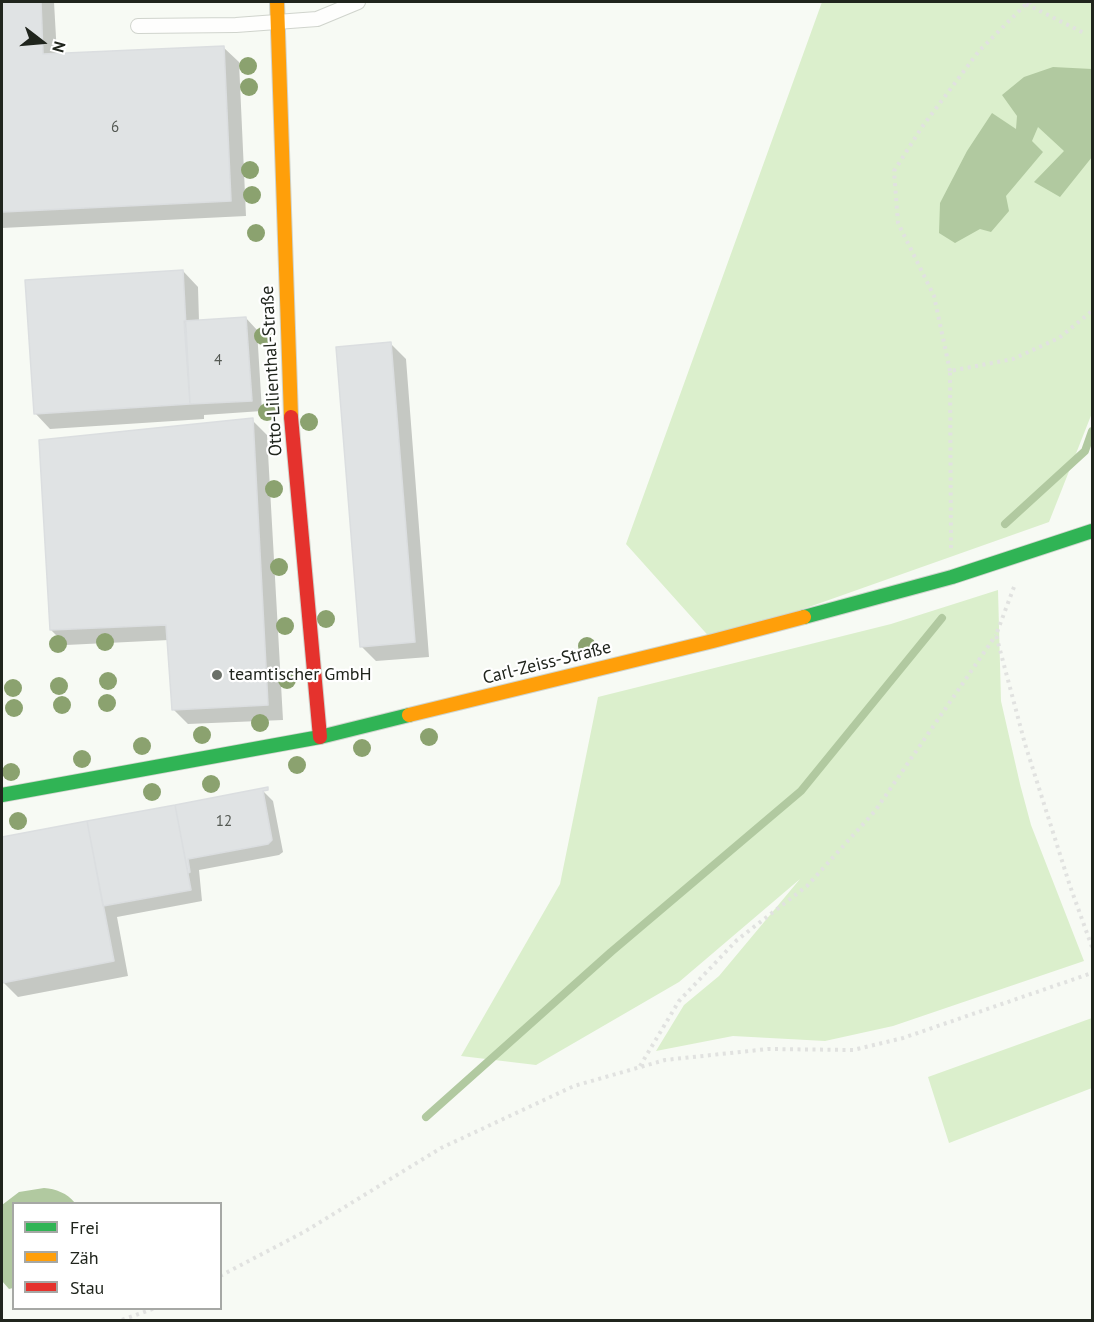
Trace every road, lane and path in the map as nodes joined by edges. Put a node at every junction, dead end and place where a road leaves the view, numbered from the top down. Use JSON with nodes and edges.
{"nodes":[{"id":1,"x":277,"y":2,"type":"edge"},
{"id":2,"x":358,"y":2,"type":"edge"},
{"id":3,"x":1028,"y":3,"type":"edge"},
{"id":4,"x":277,"y":22,"type":"junction"},
{"id":5,"x":138,"y":26,"type":"dead end"},
{"id":6,"x":1084,"y":33,"type":"dead end"},
{"id":7,"x":1092,"y":311,"type":"edge"},
{"id":8,"x":950,"y":371,"type":"junction"},
{"id":9,"x":1092,"y":531,"type":"edge"},
{"id":10,"x":952,"y":577,"type":"junction"},
{"id":11,"x":1015,"y":583,"type":"dead end"},
{"id":12,"x":996,"y":635,"type":"junction"},
{"id":13,"x":320,"y":737,"type":"junction"},
{"id":14,"x":2,"y":795,"type":"edge"},
{"id":15,"x":1092,"y":946,"type":"edge"},
{"id":16,"x":1092,"y":973,"type":"edge"},
{"id":17,"x":639,"y":1067,"type":"junction"},
{"id":18,"x":222,"y":1275,"type":"edge"},
{"id":19,"x":150,"y":1310,"type":"edge"},
{"id":20,"x":122,"y":1320,"type":"edge"}],
"edges":[{"from":1,"to":4,"type":"street","name":"Otto-Lilienthal-Straße"},
{"from":2,"to":4,"type":"lane"},
{"from":3,"to":6,"type":"path"},
{"from":3,"to":8,"type":"path"},
{"from":4,"to":5,"type":"lane"},
{"from":4,"to":13,"type":"street","name":"Otto-Lilienthal-Straße"},
{"from":7,"to":8,"type":"path"},
{"from":8,"to":10,"type":"path"},
{"from":9,"to":10,"type":"street","name":"Carl-Zeiss-Straße"},
{"from":10,"to":13,"type":"street","name":"Carl-Zeiss-Straße"},
{"from":11,"to":12,"type":"path"},
{"from":12,"to":15,"type":"path"},
{"from":12,"to":17,"type":"path"},
{"from":13,"to":14,"type":"street","name":"Carl-Zeiss-Straße"},
{"from":16,"to":17,"type":"path"},
{"from":17,"to":18,"type":"path"},
{"from":19,"to":20,"type":"path"}]}
